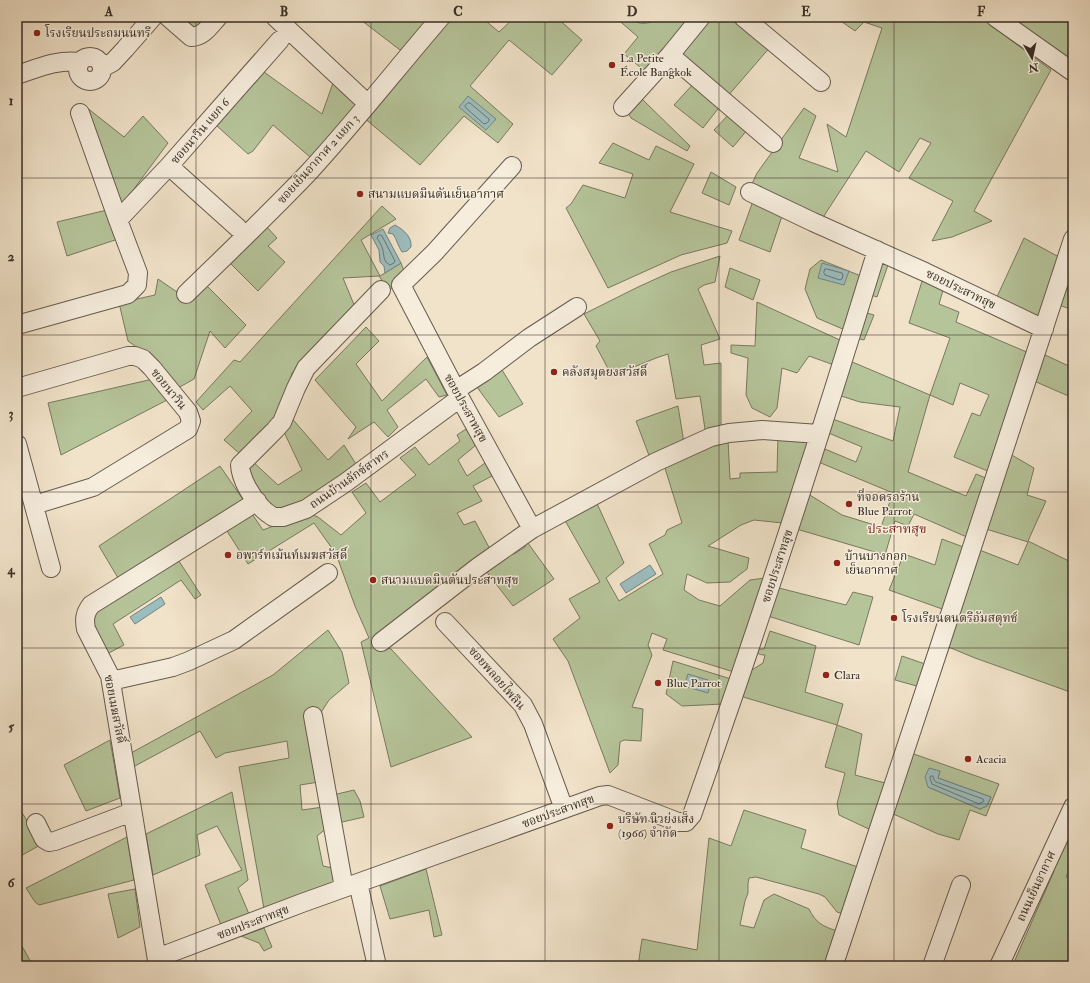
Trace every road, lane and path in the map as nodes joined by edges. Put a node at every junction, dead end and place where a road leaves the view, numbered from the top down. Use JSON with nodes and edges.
{"nodes":[{"id":1,"x":153,"y":17,"type":"edge"},
{"id":2,"x":168,"y":17,"type":"edge"},
{"id":3,"x":218,"y":17,"type":"edge"},
{"id":4,"x":275,"y":17,"type":"edge"},
{"id":5,"x":441,"y":17,"type":"edge"},
{"id":6,"x":701,"y":17,"type":"edge"},
{"id":7,"x":744,"y":17,"type":"edge"},
{"id":8,"x":995,"y":17,"type":"edge"},
{"id":9,"x":280,"y":40,"type":"dead end"},
{"id":10,"x":670,"y":55,"type":"junction"},
{"id":11,"x":1073,"y":72,"type":"edge"},
{"id":12,"x":17,"y":75,"type":"edge"},
{"id":13,"x":821,"y":82,"type":"dead end"},
{"id":14,"x":368,"y":104,"type":"junction"},
{"id":15,"x":623,"y":107,"type":"dead end"},
{"id":16,"x":80,"y":114,"type":"dead end"},
{"id":17,"x":773,"y":143,"type":"dead end"},
{"id":18,"x":169,"y":166,"type":"junction"},
{"id":19,"x":512,"y":166,"type":"dead end"},
{"id":20,"x":750,"y":192,"type":"dead end"},
{"id":21,"x":118,"y":220,"type":"junction"},
{"id":22,"x":238,"y":228,"type":"dead end"},
{"id":23,"x":1073,"y":239,"type":"edge"},
{"id":24,"x":877,"y":250,"type":"junction"},
{"id":25,"x":381,"y":290,"type":"dead end"},
{"id":26,"x":186,"y":294,"type":"dead end"},
{"id":27,"x":577,"y":307,"type":"dead end"},
{"id":28,"x":17,"y":325,"type":"edge"},
{"id":29,"x":1044,"y":329,"type":"junction"},
{"id":30,"x":17,"y":388,"type":"edge"},
{"id":31,"x":458,"y":394,"type":"junction"},
{"id":32,"x":819,"y":434,"type":"junction"},
{"id":33,"x":17,"y":444,"type":"edge"},
{"id":34,"x":257,"y":500,"type":"junction"},
{"id":35,"x":34,"y":505,"type":"junction"},
{"id":36,"x":532,"y":529,"type":"junction"},
{"id":37,"x":51,"y":568,"type":"dead end"},
{"id":38,"x":328,"y":573,"type":"dead end"},
{"id":39,"x":445,"y":622,"type":"dead end"},
{"id":40,"x":382,"y":642,"type":"dead end"},
{"id":41,"x":111,"y":681,"type":"junction"},
{"id":42,"x":313,"y":716,"type":"dead end"},
{"id":43,"x":1073,"y":807,"type":"edge"},
{"id":44,"x":564,"y":809,"type":"junction"},
{"id":45,"x":132,"y":812,"type":"junction"},
{"id":46,"x":36,"y":823,"type":"dead end"},
{"id":47,"x":961,"y":885,"type":"dead end"},
{"id":48,"x":351,"y":886,"type":"junction"},
{"id":49,"x":157,"y":962,"type":"edge"},
{"id":50,"x":1006,"y":964,"type":"edge"},
{"id":51,"x":377,"y":966,"type":"edge"},
{"id":52,"x":836,"y":966,"type":"edge"},
{"id":53,"x":932,"y":966,"type":"edge"}],
"edges":[{"from":1,"to":12,"type":"street"},
{"from":2,"to":3,"type":"street"},
{"from":4,"to":14,"type":"street"},
{"from":5,"to":14,"type":"street","name":"ซอยเย็นอากาศ 2 แยก 3"},
{"from":6,"to":10,"type":"street"},
{"from":7,"to":13,"type":"street"},
{"from":8,"to":11,"type":"street"},
{"from":9,"to":18,"type":"street","name":"ซอยนาวิน แยก 6"},
{"from":10,"to":15,"type":"street"},
{"from":10,"to":17,"type":"street"},
{"from":14,"to":26,"type":"street","name":"ซอยเย็นอากาศ 2 แยก 3"},
{"from":16,"to":21,"type":"street"},
{"from":18,"to":21,"type":"street","name":"ซอยนาวิน แยก 6"},
{"from":18,"to":22,"type":"street"},
{"from":19,"to":31,"type":"street","name":"ซอยประสาทสุข"},
{"from":20,"to":24,"type":"street","name":"ซอยประสาทสุข"},
{"from":21,"to":28,"type":"street"},
{"from":23,"to":29,"type":"street"},
{"from":24,"to":29,"type":"street","name":"ซอยประสาทสุข"},
{"from":24,"to":32,"type":"street","name":"ซอยประสาทสุข"},
{"from":25,"to":34,"type":"street","name":"ถนนบ้านลักซ์สาทร"},
{"from":27,"to":31,"type":"street"},
{"from":29,"to":52,"type":"street"},
{"from":30,"to":35,"type":"street","name":"ซอยนาวิน"},
{"from":31,"to":34,"type":"street","name":"ถนนบ้านลักซ์สาทร"},
{"from":31,"to":36,"type":"street","name":"ซอยประสาทสุข"},
{"from":32,"to":36,"type":"street"},
{"from":32,"to":44,"type":"street","name":"ซอยประสาทสุข"},
{"from":33,"to":35,"type":"street"},
{"from":34,"to":41,"type":"street","name":"ซอยเมฆสวัสดิ์"},
{"from":35,"to":37,"type":"street"},
{"from":36,"to":40,"type":"street"},
{"from":38,"to":41,"type":"street"},
{"from":39,"to":44,"type":"street","name":"ซอยพลอยไพลิน"},
{"from":41,"to":45,"type":"street","name":"ซอยเมฆสวัสดิ์"},
{"from":42,"to":48,"type":"street"},
{"from":43,"to":50,"type":"street","name":"ถนนเย็นอากาศ"},
{"from":44,"to":48,"type":"street","name":"ซอยประสาทสุข"},
{"from":45,"to":46,"type":"street"},
{"from":45,"to":49,"type":"street","name":"ซอยเมฆสวัสดิ์"},
{"from":47,"to":53,"type":"street"},
{"from":48,"to":49,"type":"street","name":"ซอยประสาทสุข"},
{"from":48,"to":51,"type":"street"}]}
